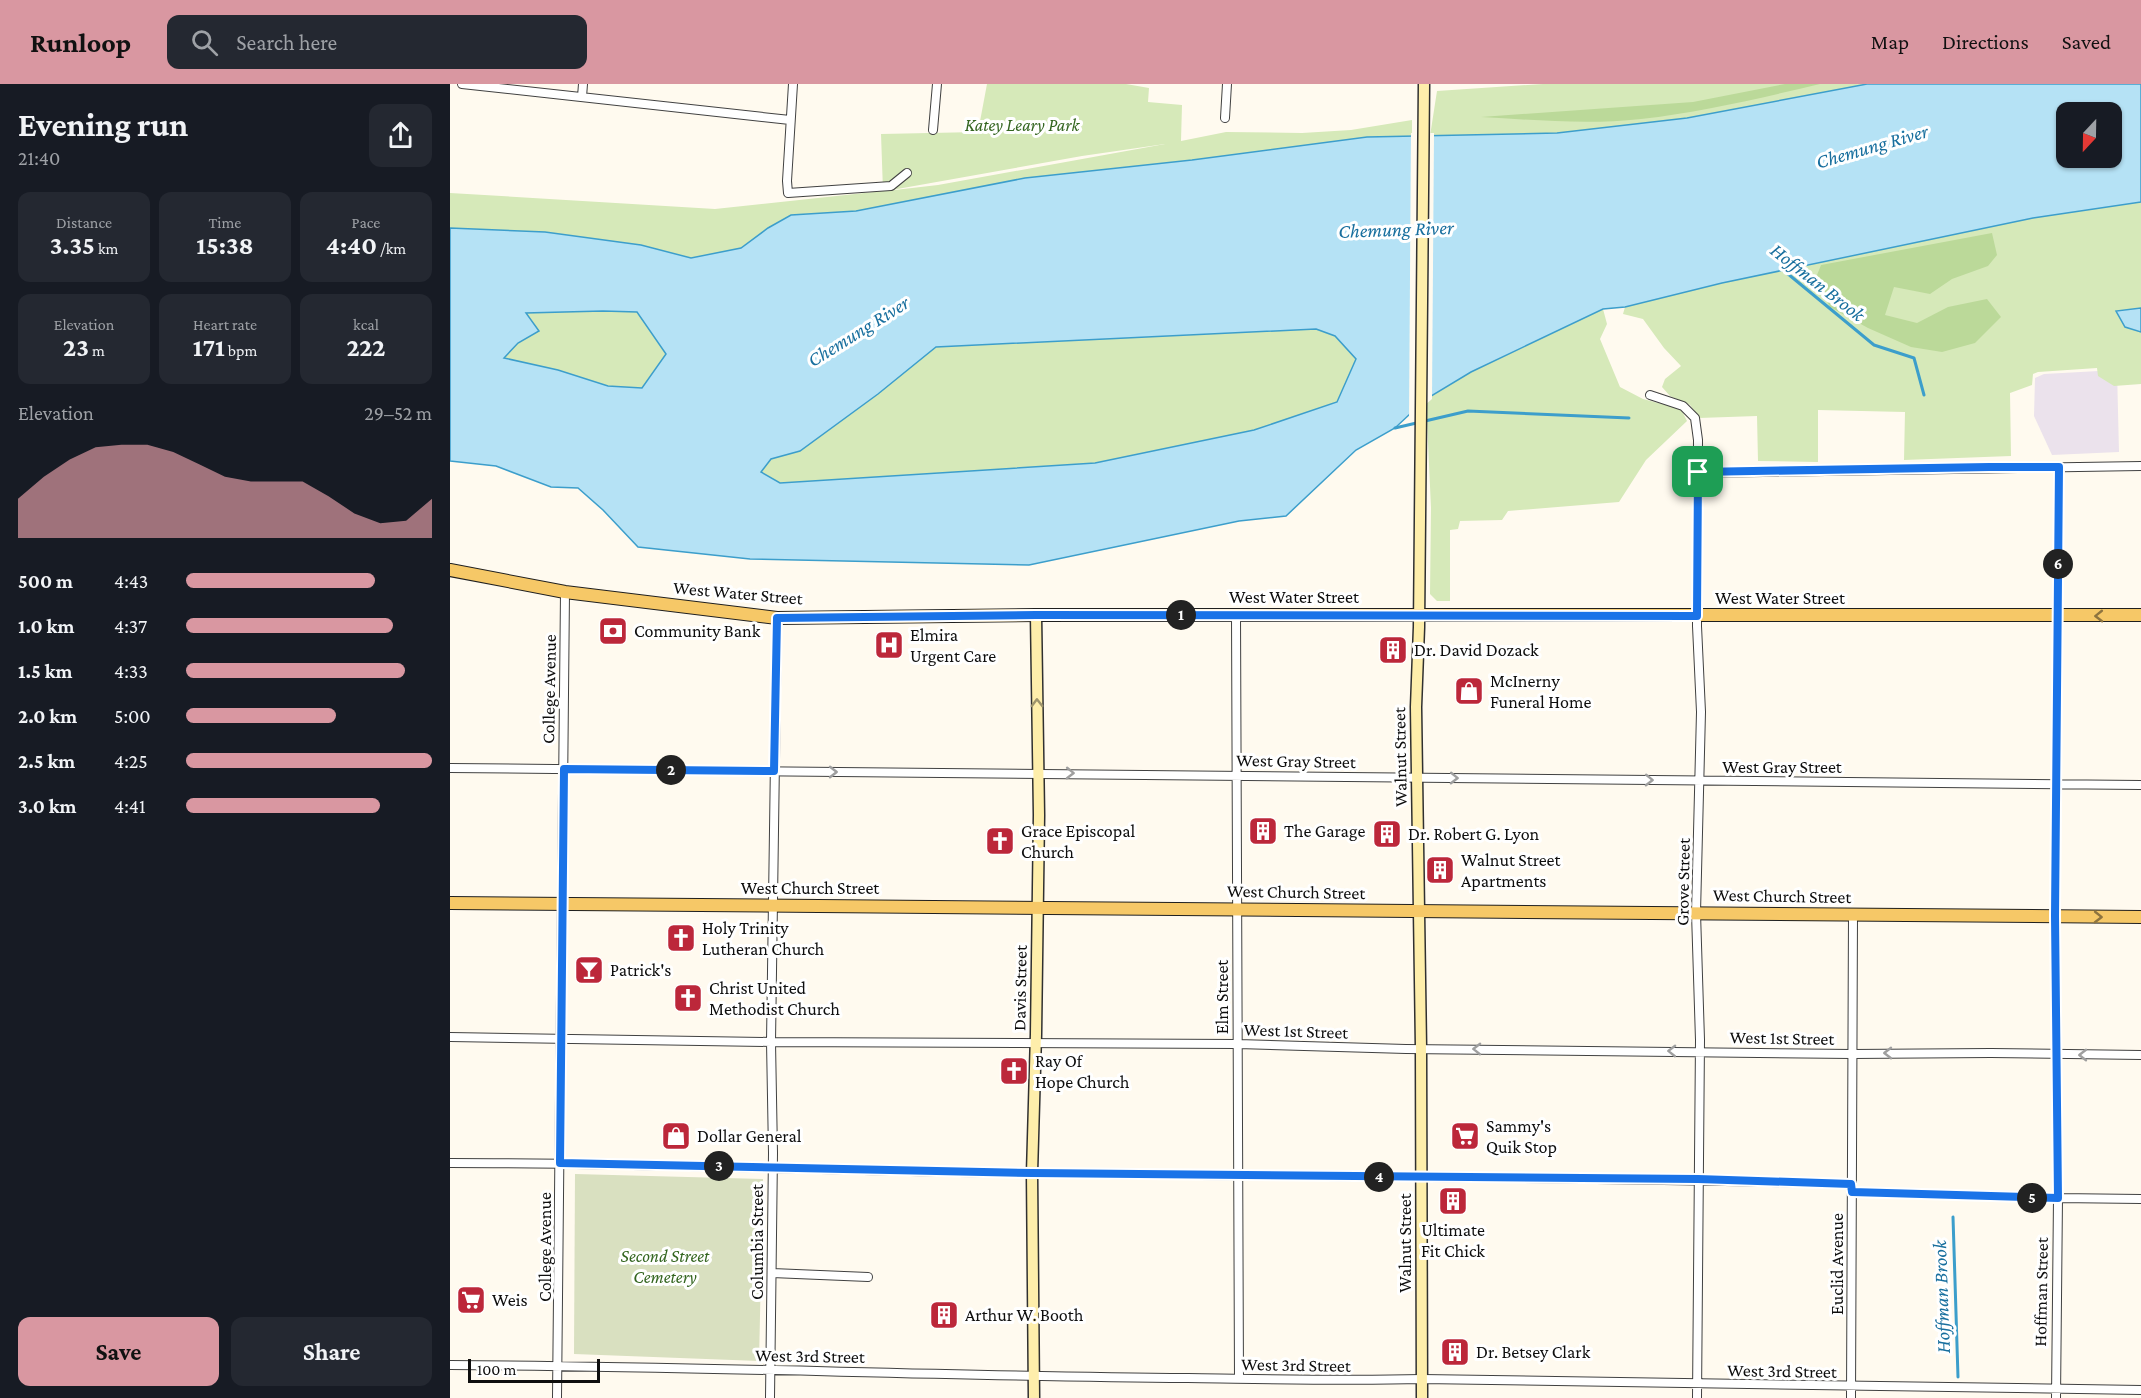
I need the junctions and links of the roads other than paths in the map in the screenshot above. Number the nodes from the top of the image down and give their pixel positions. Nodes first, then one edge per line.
1 (462, 84) edge
2 (583, 84) edge
3 (793, 84) edge
4 (937, 84) edge
5 (1227, 84) edge
6 (1424, 84) edge
7 (582, 97) junction
8 (1225, 118) dead end
9 (790, 120) junction
10 (933, 130) dead end
11 (907, 173) dead end
12 (1650, 395) dead end
13 (2141, 466) edge
14 (2059, 467) junction
15 (1698, 472) junction
16 (450, 570) edge
17 (565, 592) junction
18 (1036, 615) junction
19 (1236, 615) junction
20 (2141, 615) edge
21 (1697, 616) junction
22 (2058, 616) junction
23 (1418, 617) junction
24 (777, 618) junction
25 (450, 768) edge
26 (564, 769) junction
27 (774, 771) junction
28 (1039, 773) junction
29 (1236, 776) junction
30 (1416, 777) junction
31 (1700, 781) junction
32 (2057, 784) junction
33 (2141, 785) edge
34 (450, 903) edge
35 (562, 903) junction
36 (773, 906) junction
37 (1038, 908) junction
38 (1237, 908) junction
39 (1419, 912) junction
40 (1696, 913) junction
41 (1853, 915) junction
42 (2055, 916) junction
43 (2141, 917) edge
44 (450, 1037) edge
45 (561, 1039) junction
46 (771, 1042) junction
47 (1036, 1043) junction
48 (1238, 1044) junction
49 (1421, 1048) junction
50 (1700, 1052) junction
51 (1852, 1054) junction
52 (2056, 1055) junction
53 (2141, 1055) edge
54 (450, 1163) edge
55 (560, 1163) junction
56 (772, 1167) junction
57 (1032, 1173) junction
58 (1238, 1175) junction
59 (1422, 1177) junction
60 (1698, 1179) junction
61 (1852, 1188) junction
62 (2058, 1198) junction
63 (2141, 1199) edge
64 (772, 1273) junction
65 (868, 1276) dead end
66 (450, 1365) edge
67 (559, 1365) junction
68 (770, 1371) junction
69 (1034, 1376) junction
70 (1239, 1379) junction
71 (1422, 1379) junction
72 (1697, 1384) junction
73 (1851, 1387) junction
74 (2141, 1390) edge
75 (2056, 1394) edge
76 (557, 1398) edge
77 (770, 1398) edge
78 (1034, 1398) edge
79 (1422, 1398) edge
80 (1697, 1398) edge
81 (1851, 1398) edge

1 - 7 street
2 - 7 street
3 - 9 street
4 - 10 street
5 - 8 street
6 - 23 street, Walnut Street
7 - 9 street
9 - 11 street
12 - 15 street, Grove Street
13 - 14 street
14 - 15 street
14 - 22 street, Hoffman Street
15 - 21 street, Grove Street
16 - 17 main road, West Water Street
17 - 24 main road, West Water Street
17 - 26 street, College Avenue
18 - 19 main road, West Water Street
18 - 24 main road, West Water Street
28 -> 18 street, Davis Street
19 - 23 main road, West Water Street
19 - 29 street, Elm Street
20 -> 22 main road, West Water Street
21 - 22 main road, West Water Street
21 - 23 main road, West Water Street
21 - 31 street, Grove Street
22 - 32 street, Hoffman Street
23 - 30 street, Walnut Street
24 - 27 street, Columbia Street
25 - 26 street, West Gray Street
26 - 27 street, West Gray Street
26 - 35 street, College Avenue
27 -> 28 street, West Gray Street
27 - 36 street, Columbia Street
28 -> 29 street, West Gray Street
28 - 37 street, Davis Street
29 - 30 street, West Gray Street
29 - 38 street, Elm Street
30 -> 31 street, West Gray Street
30 - 39 street, Walnut Street
31 - 32 street, West Gray Street
31 - 40 street, Grove Street
32 - 33 street, West Gray Street
32 - 42 street, Hoffman Street
34 - 35 main road, West Church Street
35 - 36 main road, West Church Street
35 - 45 street, College Avenue
36 - 37 main road, West Church Street
36 - 46 street, Columbia Street
37 - 38 main road, West Church Street
37 - 47 street, Davis Street
38 - 39 main road, West Church Street
38 - 48 street, Elm Street
39 - 40 main road, West Church Street
39 - 49 street, Walnut Street
40 - 41 main road, West Church Street
40 - 50 street, Grove Street
41 - 42 main road, West Church Street
41 - 51 street, Euclid Avenue
42 -> 43 main road, West Church Street
42 - 52 street, Hoffman Street
44 - 45 street, West 1st Street
45 - 46 street, West 1st Street
45 - 55 street, College Avenue
46 - 47 street, West 1st Street
46 - 56 street, Columbia Street
47 - 48 street, West 1st Street
47 - 57 street, Davis Street
48 - 49 street, West 1st Street
48 - 58 street, Elm Street
50 -> 49 street, West 1st Street
49 - 59 street, Walnut Street
50 - 51 street, West 1st Street
50 - 60 street, Grove Street
52 -> 51 street, West 1st Street
51 - 61 street, Euclid Avenue
53 -> 52 street, West 1st Street
52 - 62 street, Hoffman Street
54 - 55 street
55 - 56 street
55 - 67 street, College Avenue
56 - 57 street
56 - 64 street, Columbia Street
57 - 58 street
57 - 69 street, Davis Street
58 - 59 street
58 - 70 street, Elm Street
59 - 60 street
59 - 71 street, Walnut Street
60 - 61 street
60 - 72 street, Grove Street
61 - 62 street
61 - 73 street, Euclid Avenue
62 - 63 street
62 - 75 street, Hoffman Street
64 - 65 street
64 - 68 street, Columbia Street
66 - 67 street, West 3rd Street
67 - 68 street, West 3rd Street
67 - 76 street, College Avenue
68 - 69 street, West 3rd Street
68 - 77 street, Columbia Street
69 - 70 street, West 3rd Street
69 - 78 street, Davis Street
70 - 71 street, West 3rd Street
71 - 72 street, West 3rd Street
71 - 79 street, Walnut Street
72 - 73 street, West 3rd Street
72 - 80 street, Grove Street
73 - 75 street, West 3rd Street
73 - 81 street, Euclid Avenue
74 - 75 street, West 3rd Street

